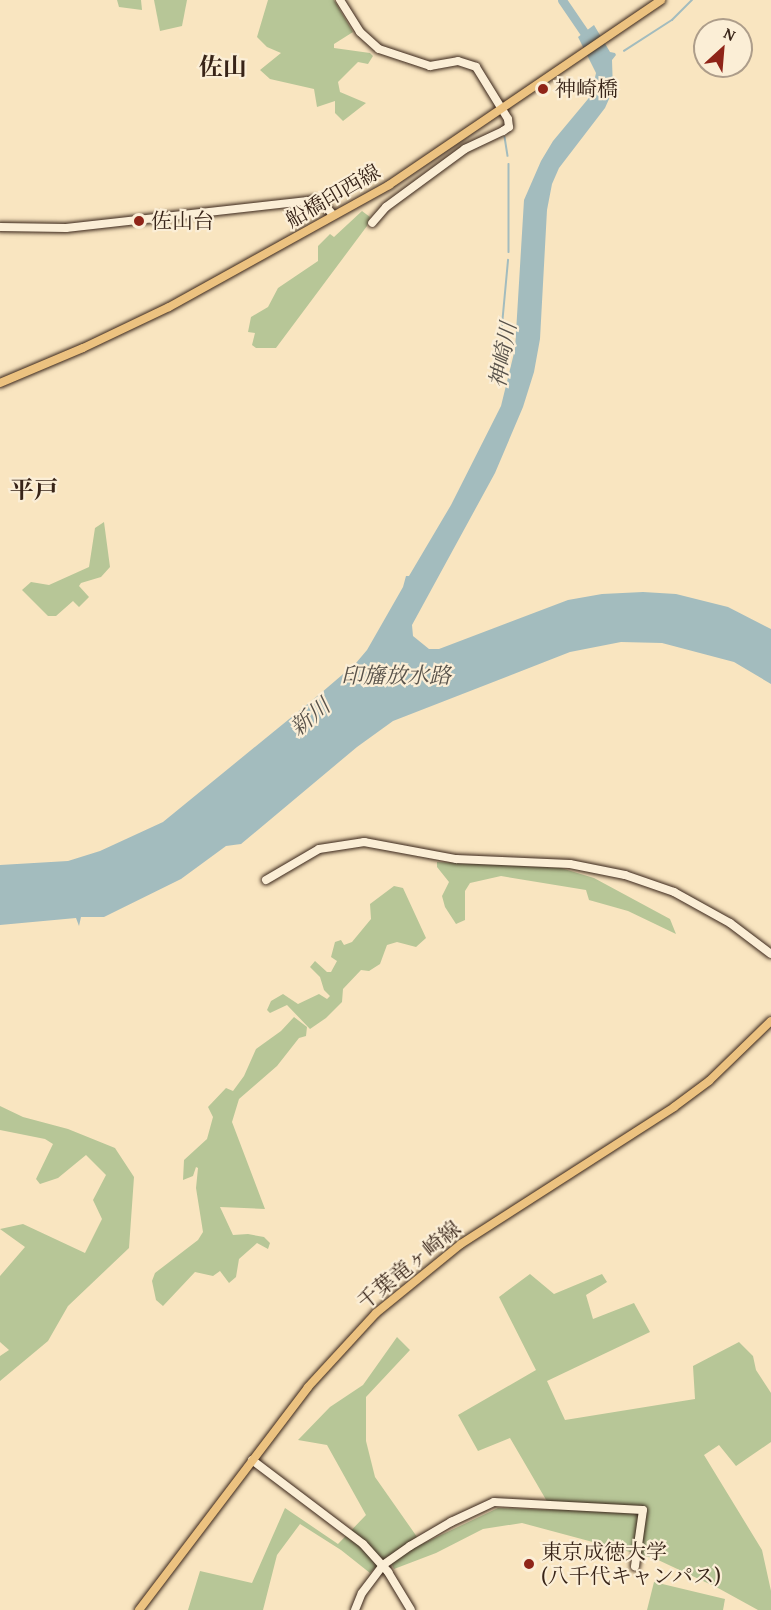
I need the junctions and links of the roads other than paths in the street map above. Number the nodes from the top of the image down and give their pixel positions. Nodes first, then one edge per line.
1 (340, 0) edge
2 (661, 0) edge
3 (503, 108) junction
4 (333, 215) junction
5 (372, 223) dead end
6 (0, 227) edge
7 (0, 383) edge
8 (266, 880) dead end
9 (771, 954) edge
10 (771, 1021) edge
11 (252, 1460) junction
12 (383, 1565) junction
13 (636, 1566) dead end
14 (139, 1610) edge
15 (355, 1610) edge
16 (411, 1610) edge

1 - 3 street
2 - 3 main road, 船橋印西線
3 - 4 main road, 船橋印西線
3 - 5 street
4 - 6 street
4 - 7 main road, 船橋印西線
8 - 9 street
10 - 11 main road, 千葉竜ヶ崎線
11 - 12 street
11 - 14 main road, 千葉竜ヶ崎線
12 - 13 street
12 - 15 street
12 - 16 street

